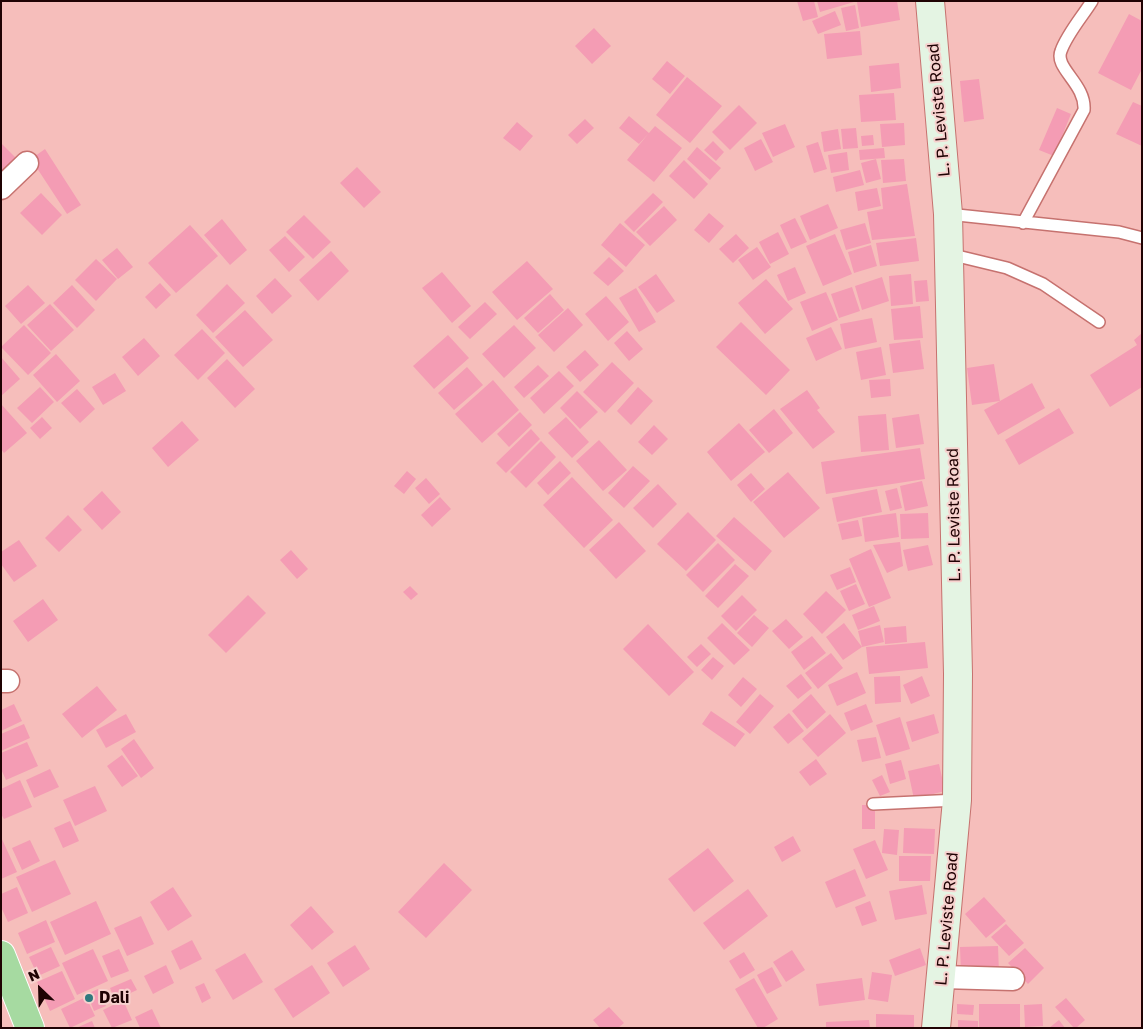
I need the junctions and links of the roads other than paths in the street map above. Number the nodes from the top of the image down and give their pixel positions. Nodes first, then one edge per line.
1 (930, 1) edge
2 (1092, 1) edge
3 (28, 163) dead end
4 (1, 188) edge
5 (948, 214) junction
6 (1023, 223) junction
7 (1142, 238) edge
8 (949, 254) junction
9 (1099, 322) dead end
10 (957, 800) junction
11 (873, 804) dead end
12 (1, 956) edge
13 (942, 978) junction
14 (1013, 980) dead end
15 (30, 1028) edge
16 (936, 1028) edge

1 - 5 main road, L. P. Leviste Road
2 - 6 lane
3 - 4 street
5 - 6 lane
5 - 8 main road, L. P. Leviste Road
6 - 7 lane
8 - 9 lane
8 - 10 main road, L. P. Leviste Road
10 - 11 lane
10 - 13 main road, L. P. Leviste Road
12 - 15 highway
13 - 14 street
13 - 16 main road, L. P. Leviste Road

